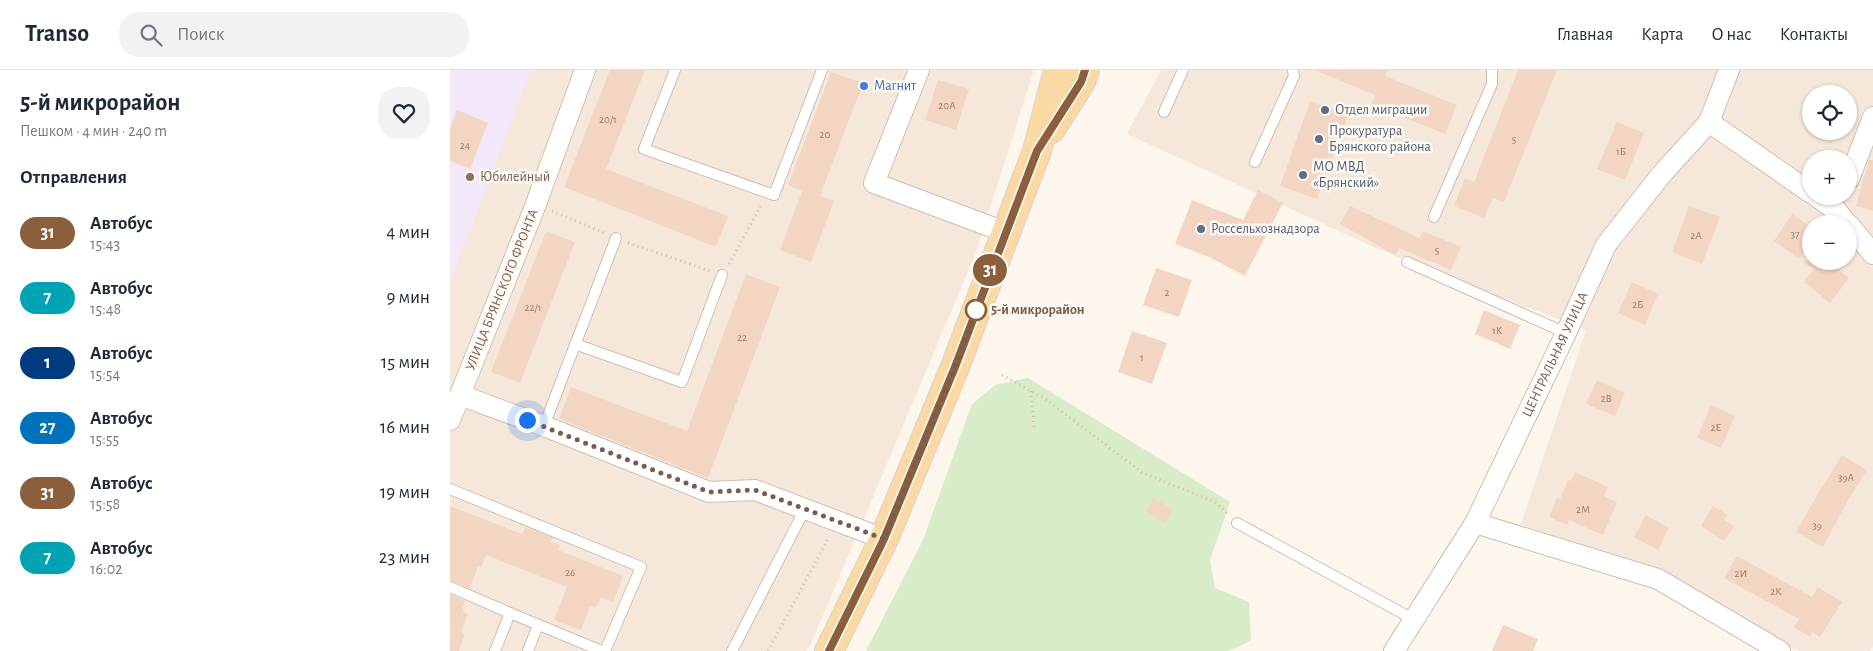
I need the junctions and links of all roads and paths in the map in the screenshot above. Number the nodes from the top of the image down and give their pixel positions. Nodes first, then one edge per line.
1 (585, 70) edge
2 (675, 70) edge
3 (822, 70) edge
4 (1058, 70) edge
5 (1085, 70) edge
6 (1182, 70) edge
7 (1293, 70) edge
8 (1492, 70) edge
9 (1729, 70) edge
10 (916, 71) edge
11 (1164, 112) dead end
12 (1873, 117) edge
13 (1709, 122) junction
14 (1037, 151) junction
15 (1857, 158) edge
16 (1255, 162) dead end
17 (1802, 187) edge
18 (768, 193) junction
19 (1830, 205) edge
20 (1844, 214) edge
21 (1434, 217) dead end
22 (1005, 232) junction
23 (616, 238) dead end
24 (1873, 254) edge
25 (1407, 262) dead end
26 (722, 276) joint
27 (1566, 333) junction
28 (575, 344) junction
29 (1002, 375) dead end
30 (1031, 391) junction
31 (460, 396) junction
32 (450, 420) edge
33 (544, 426) junction
34 (1034, 427) dead end
35 (450, 490) edge
36 (805, 509) junction
37 (837, 521) junction
38 (1237, 523) joint
39 (1475, 523) junction
40 (884, 539) junction
41 (450, 587) edge
42 (510, 613) junction
43 (1413, 619) junction
44 (538, 625) junction
45 (495, 651) edge
46 (528, 651) edge
47 (603, 651) edge
48 (732, 651) edge
49 (768, 651) edge
50 (829, 651) edge
51 (1394, 651) edge
52 (1780, 651) edge

1 - 31 street, УЛИЦА БРЯНСКОГО ФРОНТА
2 - 18 lane
3 - 18 lane
4 - 14 main road
5 - 14 main road
6 - 11 lane
7 - 16 lane
8 - 21 lane
9 - 13 street, ЦЕНТРАЛЬНАЯ УЛИЦА
10 - 22 street
12 - 15 street
13 - 17 street
13 - 27 street, ЦЕНТРАЛЬНАЯ УЛИЦА
14 - 22 main road
18 - 26 path
19 - 20 street
20 - 24 street
22 - 40 main road
23 - 28 lane
25 - 27 lane
26 - 28 lane
27 - 39 street, ЦЕНТРАЛЬНАЯ УЛИЦА
28 - 33 lane
29 - 30 path
30 - 34 path
30 - 38 path
31 - 32 street, УЛИЦА БРЯНСКОГО ФРОНТА
31 - 33 street
33 - 36 street
35 - 47 lane
36 - 37 street
36 - 48 lane
37 - 40 street
37 - 49 path
38 - 43 lane
39 - 43 street, ЦЕНТРАЛЬНАЯ УЛИЦА
39 - 52 street
40 - 50 main road
41 - 42 lane
42 - 44 lane
42 - 45 lane
43 - 51 street, ЦЕНТРАЛЬНАЯ УЛИЦА
44 - 46 lane
44 - 47 lane

